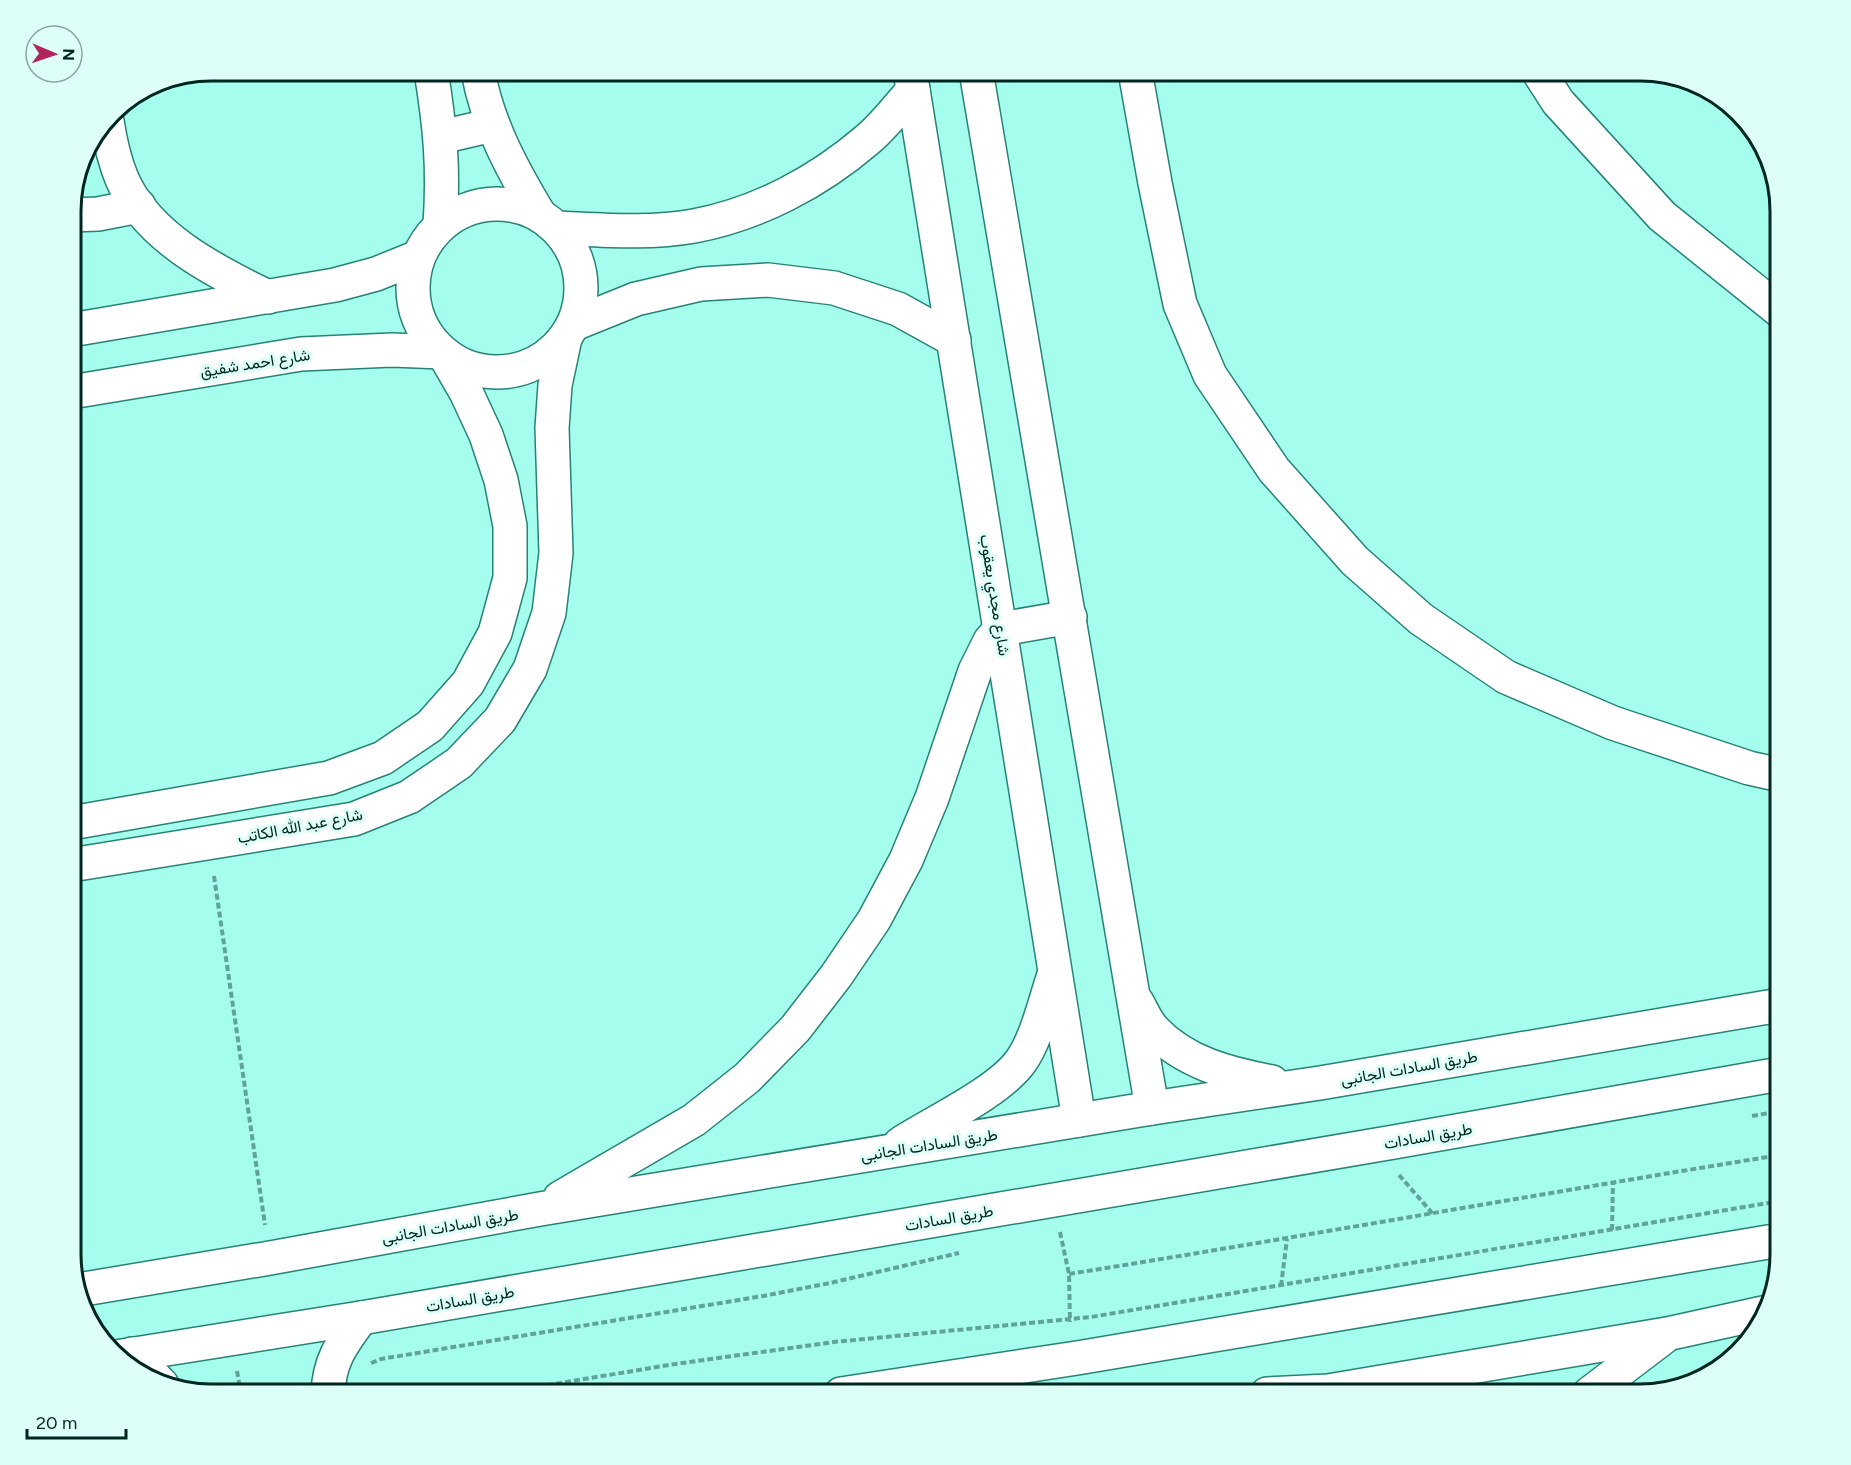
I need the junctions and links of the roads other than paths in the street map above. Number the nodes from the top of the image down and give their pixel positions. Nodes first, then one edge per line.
1 (433, 81) edge
2 (480, 81) edge
3 (911, 81) edge
4 (912, 81) edge
5 (978, 81) edge
6 (1137, 81) edge
7 (1545, 81) edge
8 (493, 126) junction
9 (109, 131) edge
10 (441, 136) junction
11 (139, 206) junction
12 (81, 215) edge
13 (548, 221) junction
14 (440, 225) junction
15 (418, 257) junction
16 (268, 297) junction
17 (1770, 303) edge
18 (81, 328) edge
19 (569, 331) junction
20 (954, 340) junction
21 (443, 353) junction
22 (81, 390) edge
23 (553, 470) junction
24 (501, 480) junction
25 (1070, 618) junction
26 (1001, 629) junction
27 (1770, 773) edge
28 (81, 821) edge
29 (81, 863) edge
30 (1055, 970) junction
31 (1133, 993) junction
32 (1770, 1007) edge
33 (1770, 1076) edge
34 (1294, 1087) junction
35 (1152, 1108) junction
36 (1079, 1120) junction
37 (887, 1152) junction
38 (540, 1209) junction
39 (1770, 1242) edge
40 (86, 1289) edge
41 (1755, 1315) edge
42 (361, 1317) junction
43 (1667, 1334) junction
44 (128, 1354) edge
45 (328, 1384) edge
46 (907, 1384) edge
47 (1382, 1384) edge
48 (1603, 1384) edge

1 - 10 street
2 - 8 street
3 - 13 street
4 - 20 street, شارع مجدي يعقوب
5 - 25 street
6 - 27 street
7 - 17 street
8 - 10 street
8 - 13 street
9 - 11 street
10 - 14 street
11 - 12 street
11 - 16 street
13 - 14 street
13 - 19 street
14 - 15 street
15 - 16 street
15 - 21 street
16 - 18 street
19 - 20 street
19 - 21 street
19 - 23 street, شارع عبد الله الكاتب
20 - 26 street, شارع مجدي يعقوب
21 - 22 street, شارع احمد شفيق
21 - 24 street
23 - 24 street
23 - 29 street, شارع عبد الله الكاتب
24 - 28 street
25 - 26 street
25 - 31 street
26 - 30 street, شارع مجدي يعقوب
26 - 38 street
30 - 36 street, شارع مجدي يعقوب
30 - 37 street
31 - 34 street
31 - 35 street
32 - 34 street, طريق السادات الجانبى
33 - 42 street, طريق السادات
34 - 35 street, طريق السادات الجانبى
35 - 36 street, طريق السادات الجانبى
36 - 37 street, طريق السادات الجانبى
37 - 38 street, طريق السادات الجانبى
38 - 40 street, طريق السادات الجانبى
39 - 46 street
41 - 43 street
42 - 44 street, طريق السادات
42 - 45 street
43 - 47 street
43 - 48 street

